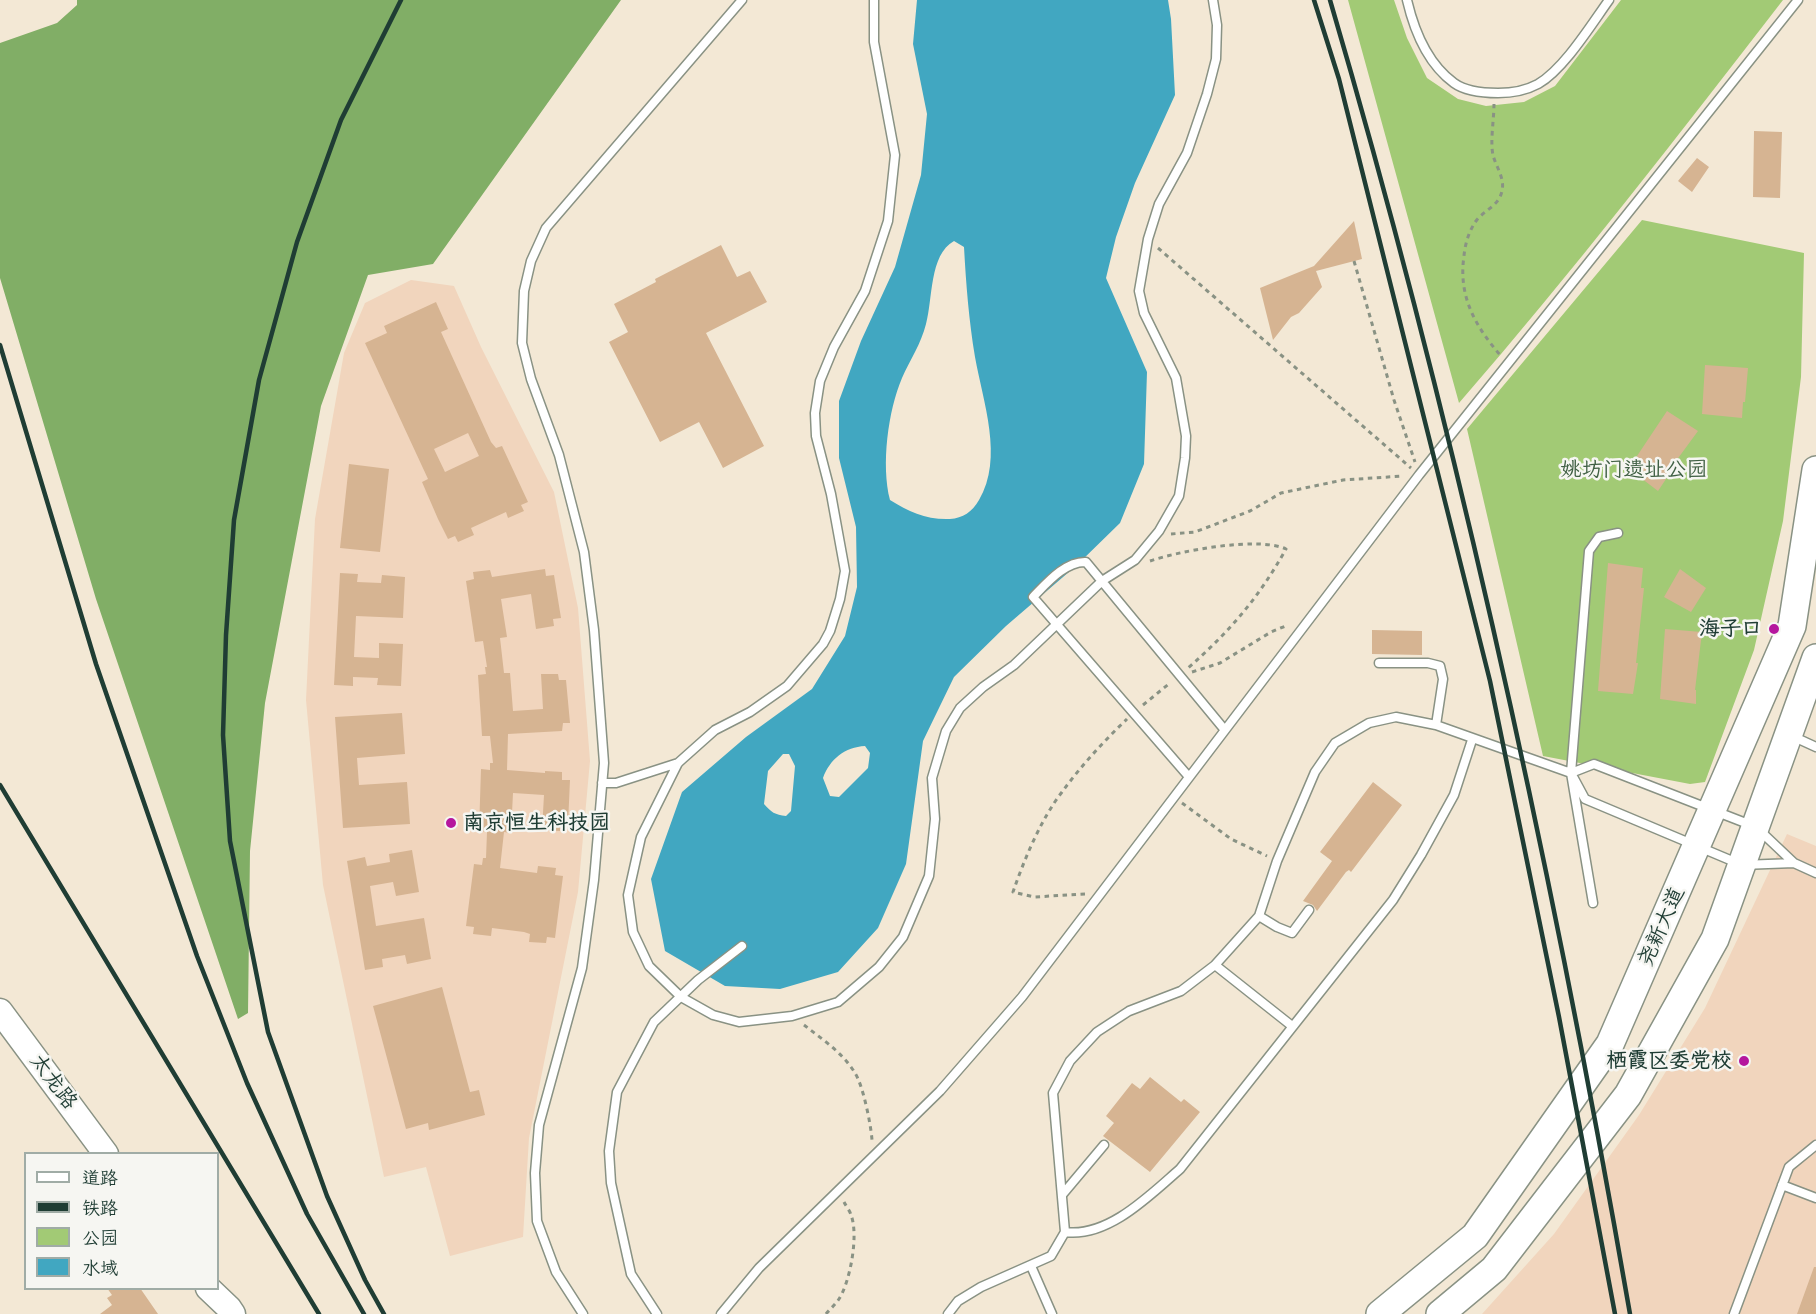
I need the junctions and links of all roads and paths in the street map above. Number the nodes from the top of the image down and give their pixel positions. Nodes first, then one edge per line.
1 (742, 0) edge
2 (874, 0) edge
3 (1213, 0) edge
4 (1407, 0) edge
5 (1609, 0) edge
6 (1798, 0) edge
7 (1495, 93) junction
8 (1148, 239) junction
9 (1354, 261) dead end
10 (1508, 364) junction
11 (1816, 470) edge
12 (1419, 475) junction
13 (1159, 531) junction
14 (1618, 533) dead end
15 (1143, 564) dead end
16 (1102, 581) junction
17 (1313, 617) junction
18 (1056, 624) junction
19 (1816, 658) edge
20 (1379, 663) dead end
21 (1180, 675) junction
22 (1134, 713) junction
23 (1436, 725) junction
24 (1224, 729) junction
25 (1789, 735) junction
26 (1472, 740) junction
27 (1816, 747) edge
28 (678, 763) junction
29 (1571, 773) junction
30 (1189, 777) junction
31 (602, 783) junction
32 (1174, 797) junction
33 (1713, 810) junction
34 (1756, 827) junction
35 (1698, 845) junction
36 (1277, 861) junction
37 (1794, 863) junction
38 (1742, 865) junction
39 (1816, 873) edge
40 (1102, 893) junction
41 (1593, 903) dead end
42 (1309, 910) dead end
43 (1259, 916) junction
44 (741, 946) dead end
45 (1215, 965) junction
46 (681, 997) junction
47 (0, 1011) edge
48 (792, 1016) junction
49 (1292, 1026) junction
50 (1104, 1145) dead end
51 (1816, 1145) edge
52 (105, 1152) edge
53 (874, 1157) junction
54 (1782, 1185) junction
55 (838, 1192) junction
56 (1062, 1195) junction
57 (1816, 1198) edge
58 (1065, 1232) junction
59 (1031, 1266) junction
60 (207, 1290) edge
61 (209, 1290) edge
62 (211, 1314) edge
63 (233, 1314) edge
64 (583, 1314) edge
65 (657, 1314) edge
66 (722, 1314) edge
67 (826, 1314) edge
68 (948, 1314) edge
69 (1052, 1314) edge
70 (1380, 1314) edge
71 (1440, 1314) edge
72 (1734, 1314) edge

1 - 31 lane
2 - 28 lane
3 - 8 lane
4 - 7 lane
5 - 7 lane
6 - 10 lane
7 - 10 path
8 - 12 path
8 - 13 lane
9 - 12 path
10 - 12 lane
11 - 33 main road, 尧新大道
12 - 13 path
12 - 17 lane
13 - 16 lane
14 - 29 lane
15 - 21 path
16 - 18 lane
16 - 18 lane
16 - 21 lane
17 - 21 path
17 - 24 lane
18 - 22 lane
18 - 48 lane
19 - 25 main road
20 - 23 lane
21 - 22 path
21 - 24 lane
22 - 30 lane
22 - 40 path
23 - 26 lane
23 - 36 lane
24 - 30 lane
25 - 27 lane
25 - 34 main road
26 - 29 lane
26 - 49 lane
28 - 31 lane
28 - 46 lane
29 - 33 lane
29 - 35 lane
29 - 41 lane
30 - 32 lane
31 - 64 lane
32 - 36 path
32 - 40 lane
33 - 34 lane
33 - 35 main road, 尧新大道
34 - 37 lane
34 - 38 main road
35 - 38 lane
35 - 70 main road, 尧新大道
36 - 43 lane
37 - 38 lane
37 - 39 lane
38 - 71 main road
40 - 53 lane
42 - 43 lane
43 - 45 lane
44 - 46 lane
45 - 49 lane
45 - 56 lane
46 - 48 lane
46 - 65 lane
47 - 52 street, 太龙路
48 - 53 path
49 - 58 lane
50 - 56 lane
51 - 54 lane
53 - 55 lane
54 - 57 lane
54 - 72 lane
55 - 66 lane
55 - 67 path
56 - 58 lane
58 - 59 lane
59 - 68 lane
59 - 69 lane
60 - 62 street
61 - 63 street

